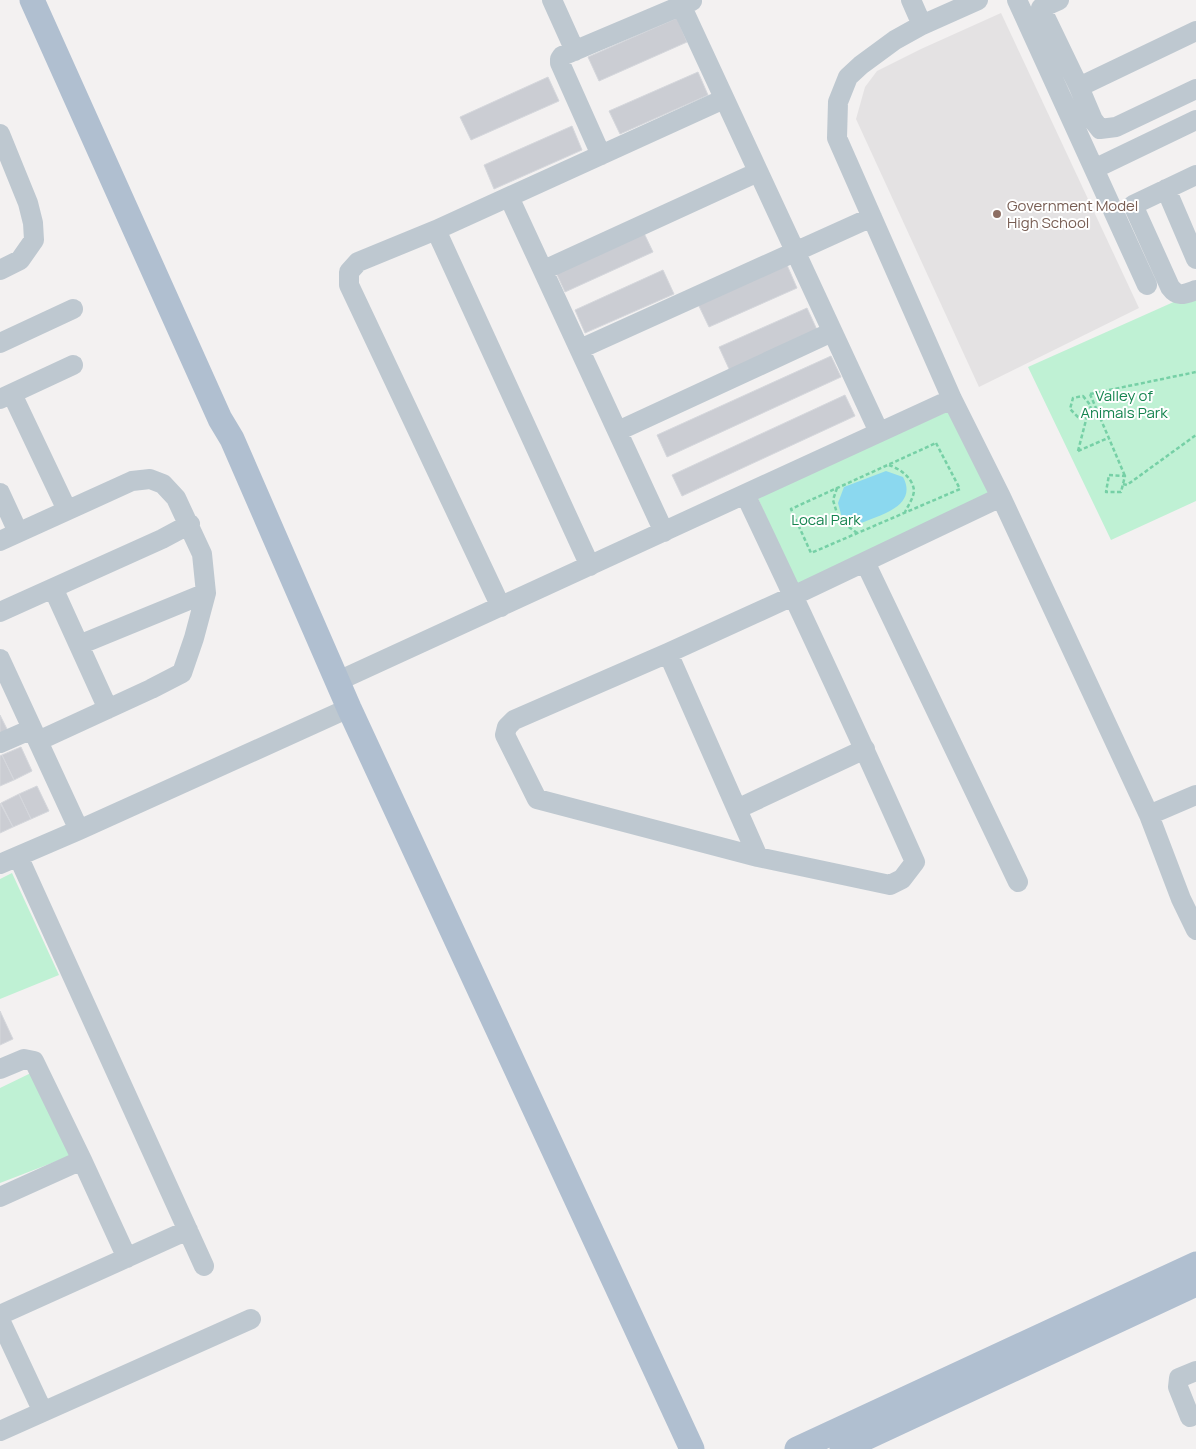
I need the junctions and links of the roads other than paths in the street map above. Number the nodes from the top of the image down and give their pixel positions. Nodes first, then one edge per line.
1 (32, 0) edge
2 (552, 0) edge
3 (911, 0) edge
4 (978, 0) edge
5 (1017, 0) edge
6 (1059, 0) edge
7 (687, 3) edge
8 (922, 25) junction
9 (1196, 31) edge
10 (575, 51) junction
11 (1079, 87) junction
12 (1196, 89) edge
13 (724, 99) junction
14 (1196, 120) edge
15 (0, 134) edge
16 (601, 155) junction
17 (6, 164) edge
18 (1094, 169) junction
19 (758, 172) junction
20 (1196, 175) edge
21 (1166, 189) junction
22 (509, 197) junction
23 (872, 217) junction
24 (436, 230) junction
25 (795, 252) junction
26 (1196, 259) edge
27 (0, 270) edge
28 (544, 270) junction
29 (1146, 286) dead end
30 (1196, 290) edge
31 (73, 310) dead end
32 (832, 332) junction
33 (0, 343) edge
34 (580, 349) junction
35 (72, 365) dead end
36 (6, 396) edge
37 (952, 398) junction
38 (618, 431) junction
39 (879, 432) junction
40 (0, 493) edge
41 (745, 494) junction
42 (1001, 497) junction
43 (67, 510) junction
44 (190, 524) junction
45 (18, 532) junction
46 (664, 532) junction
47 (0, 540) edge
48 (865, 562) junction
49 (590, 566) junction
50 (53, 588) junction
51 (206, 594) junction
52 (793, 596) junction
53 (501, 607) junction
54 (0, 612) edge
55 (79, 645) junction
56 (668, 653) junction
57 (0, 659) edge
58 (338, 681) junction
59 (349, 708) junction
60 (108, 709) junction
61 (35, 735) junction
62 (0, 744) edge
63 (865, 749) junction
64 (1196, 796) edge
65 (737, 808) junction
66 (1149, 815) junction
67 (79, 830) junction
68 (758, 856) junction
69 (9, 860) edge
70 (1018, 882) dead end
71 (1196, 930) edge
72 (0, 1069) edge
73 (82, 1160) junction
74 (0, 1197) edge
75 (188, 1230) junction
76 (127, 1258) junction
77 (1196, 1264) edge
78 (204, 1266) dead end
79 (1196, 1284) edge
80 (0, 1314) edge
81 (251, 1319) dead end
82 (0, 1320) edge
83 (1196, 1371) edge
84 (42, 1412) junction
85 (1194, 1421) edge
86 (0, 1432) edge
87 (692, 1449) edge
88 (798, 1449) edge
89 (842, 1449) edge

1 - 58 main road
2 - 10 street
3 - 8 street
4 - 8 street
5 - 18 street
6 - 11 street
7 - 10 street
7 - 13 street
8 - 23 street
9 - 11 street
10 - 16 street
11 - 12 street
13 - 16 street
13 - 19 street
14 - 18 street
15 - 17 street
16 - 22 street
17 - 27 street
18 - 29 street
19 - 25 street
19 - 28 street
20 - 21 street
21 - 26 street
21 - 30 street
22 - 24 street
22 - 28 street
23 - 25 street
23 - 37 street
24 - 49 street
24 - 53 street
25 - 32 street
25 - 34 street
28 - 34 street
31 - 33 street
32 - 38 street
32 - 39 street
34 - 38 street
35 - 36 street
36 - 43 street
37 - 39 street
37 - 42 street
38 - 46 street
39 - 41 street
40 - 45 street
41 - 46 street
41 - 52 street
42 - 48 street
42 - 66 street
43 - 44 street
43 - 45 street
44 - 50 street
44 - 51 street
45 - 47 street
46 - 49 street
48 - 52 street
48 - 70 street
49 - 53 street
50 - 54 street
50 - 55 street
51 - 55 street
51 - 60 street
52 - 56 street
52 - 63 street
53 - 58 street
55 - 60 street
56 - 65 street
56 - 68 street
57 - 61 street
58 - 59 main road
59 - 67 street
59 - 87 main road
60 - 61 street
61 - 62 street
61 - 67 street
63 - 65 street
63 - 68 street
64 - 66 street
65 - 68 street
66 - 71 street
67 - 69 street
69 - 75 street
72 - 73 street
73 - 74 street
73 - 76 street
75 - 76 street
75 - 78 street
76 - 80 street
77 - 88 main road
79 - 89 main road
81 - 84 street
82 - 84 street
83 - 85 street
84 - 86 street

